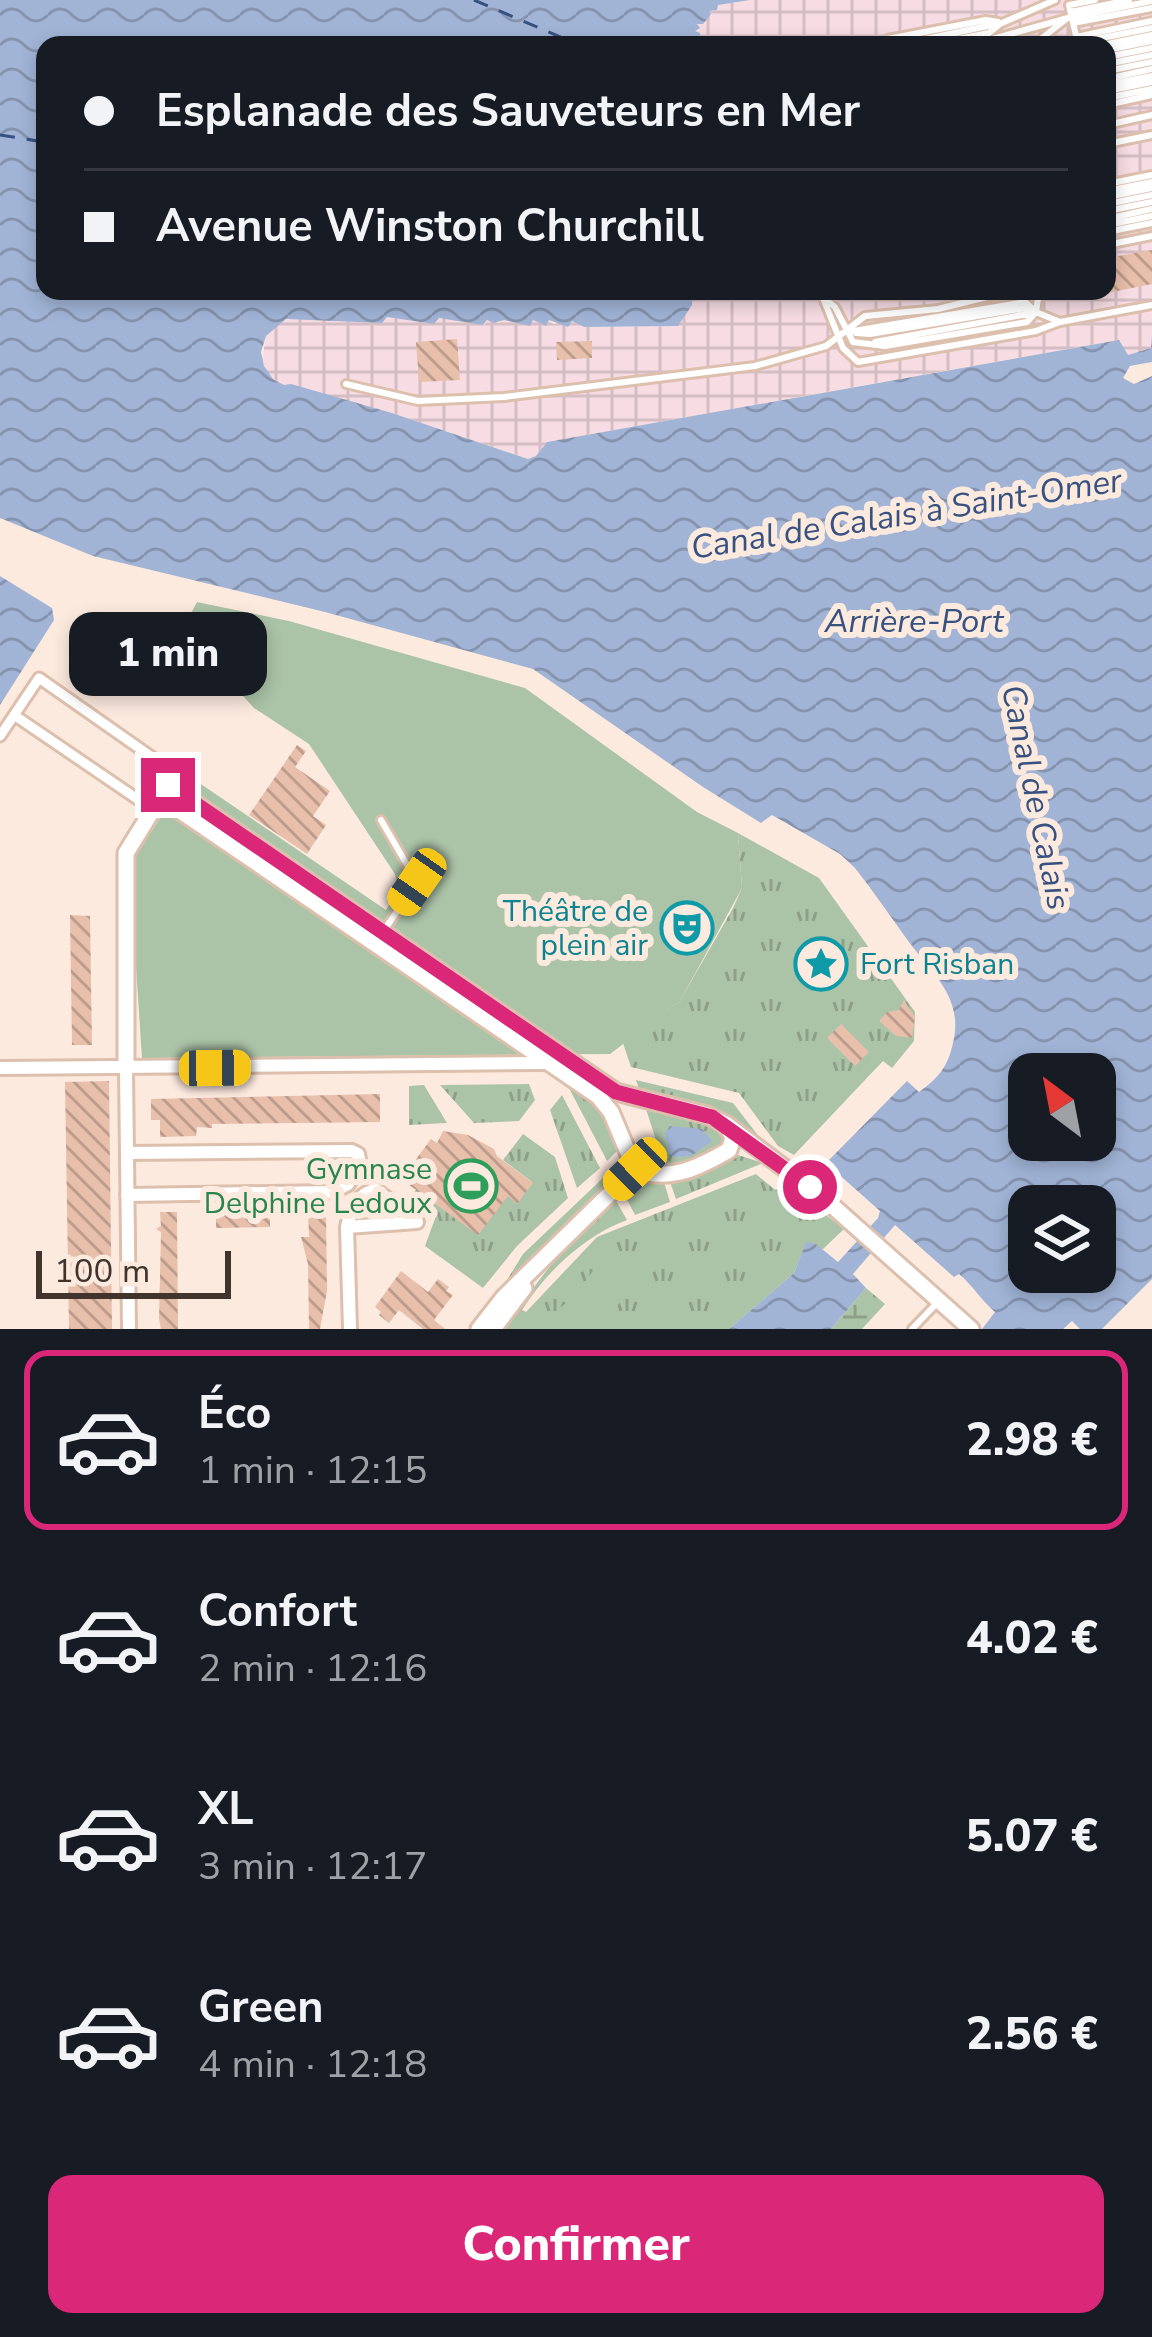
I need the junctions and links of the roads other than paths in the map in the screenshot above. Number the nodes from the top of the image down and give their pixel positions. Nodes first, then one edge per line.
1 (1055, 0) edge
2 (1096, 0) edge
3 (1129, 0) edge
4 (1152, 4) edge
5 (1071, 15) junction
6 (987, 27) junction
7 (933, 36) edge
8 (958, 36) edge
9 (1001, 36) edge
10 (1044, 36) edge
11 (1076, 36) edge
12 (1116, 50) edge
13 (1152, 58) edge
14 (1116, 72) edge
15 (1116, 72) edge
16 (1116, 72) edge
17 (1116, 72) edge
18 (1116, 72) edge
19 (1152, 115) edge
20 (1116, 123) edge
21 (1152, 135) edge
22 (1116, 142) edge
23 (1152, 199) edge
24 (1116, 206) edge
25 (1116, 206) edge
26 (1116, 206) edge
27 (1116, 206) edge
28 (1152, 236) edge
29 (1116, 243) edge
30 (827, 300) edge
31 (830, 300) edge
32 (974, 300) edge
33 (1038, 300) edge
34 (1152, 305) edge
35 (1036, 312) junction
36 (1060, 322) junction
37 (847, 331) junction
38 (838, 337) junction
39 (826, 346) junction
40 (849, 356) junction
41 (346, 383) dead end
42 (14, 716) junction
43 (0, 736) edge
44 (164, 791) junction
45 (380, 820) dead end
46 (383, 932) junction
47 (550, 1063) junction
48 (0, 1068) edge
49 (127, 1069) junction
50 (624, 1095) junction
51 (611, 1112) junction
52 (727, 1125) junction
53 (729, 1150) junction
54 (127, 1153) junction
55 (772, 1160) junction
56 (635, 1169) junction
57 (127, 1195) junction
58 (347, 1227) junction
59 (539, 1265) junction
60 (940, 1300) junction
61 (968, 1326) edge
62 (129, 1329) edge
63 (350, 1329) edge
64 (479, 1329) edge
65 (493, 1329) edge
66 (912, 1329) edge

1 - 6 lane
2 - 5 lane
3 - 5 lane
4 - 5 lane
5 - 9 lane
5 - 10 lane
5 - 11 lane
6 - 7 lane
6 - 8 lane
12 - 13 lane
13 - 14 lane
13 - 15 lane
13 - 16 lane
13 - 17 lane
13 - 18 lane
19 - 20 lane
21 - 22 lane
23 - 24 lane
23 - 25 lane
23 - 26 lane
23 - 27 lane
28 - 29 lane
30 - 38 lane
31 - 37 lane
32 - 37 lane
33 - 35 lane
34 - 36 lane
35 - 36 lane
35 - 37 lane
35 - 37 lane
36 - 40 lane
37 - 38 lane
38 - 39 lane
38 - 40 lane
39 - 40 lane
39 - 41 lane
42 - 43 street
42 - 44 street
42 - 44 street
44 - 46 street
44 - 47 street
44 - 49 street
45 - 46 lane
46 - 50 street
47 - 49 street
47 - 51 street
48 - 49 street
49 - 54 street
50 - 51 street
50 - 52 street
51 - 56 street
52 - 53 street
52 - 55 street
53 - 55 street
53 - 56 street
54 - 57 street
54 - 57 street
55 - 60 street
56 - 59 street
57 - 62 street
58 - 58 street
58 - 63 street
59 - 64 street
59 - 65 street
60 - 61 street
60 - 66 lane

